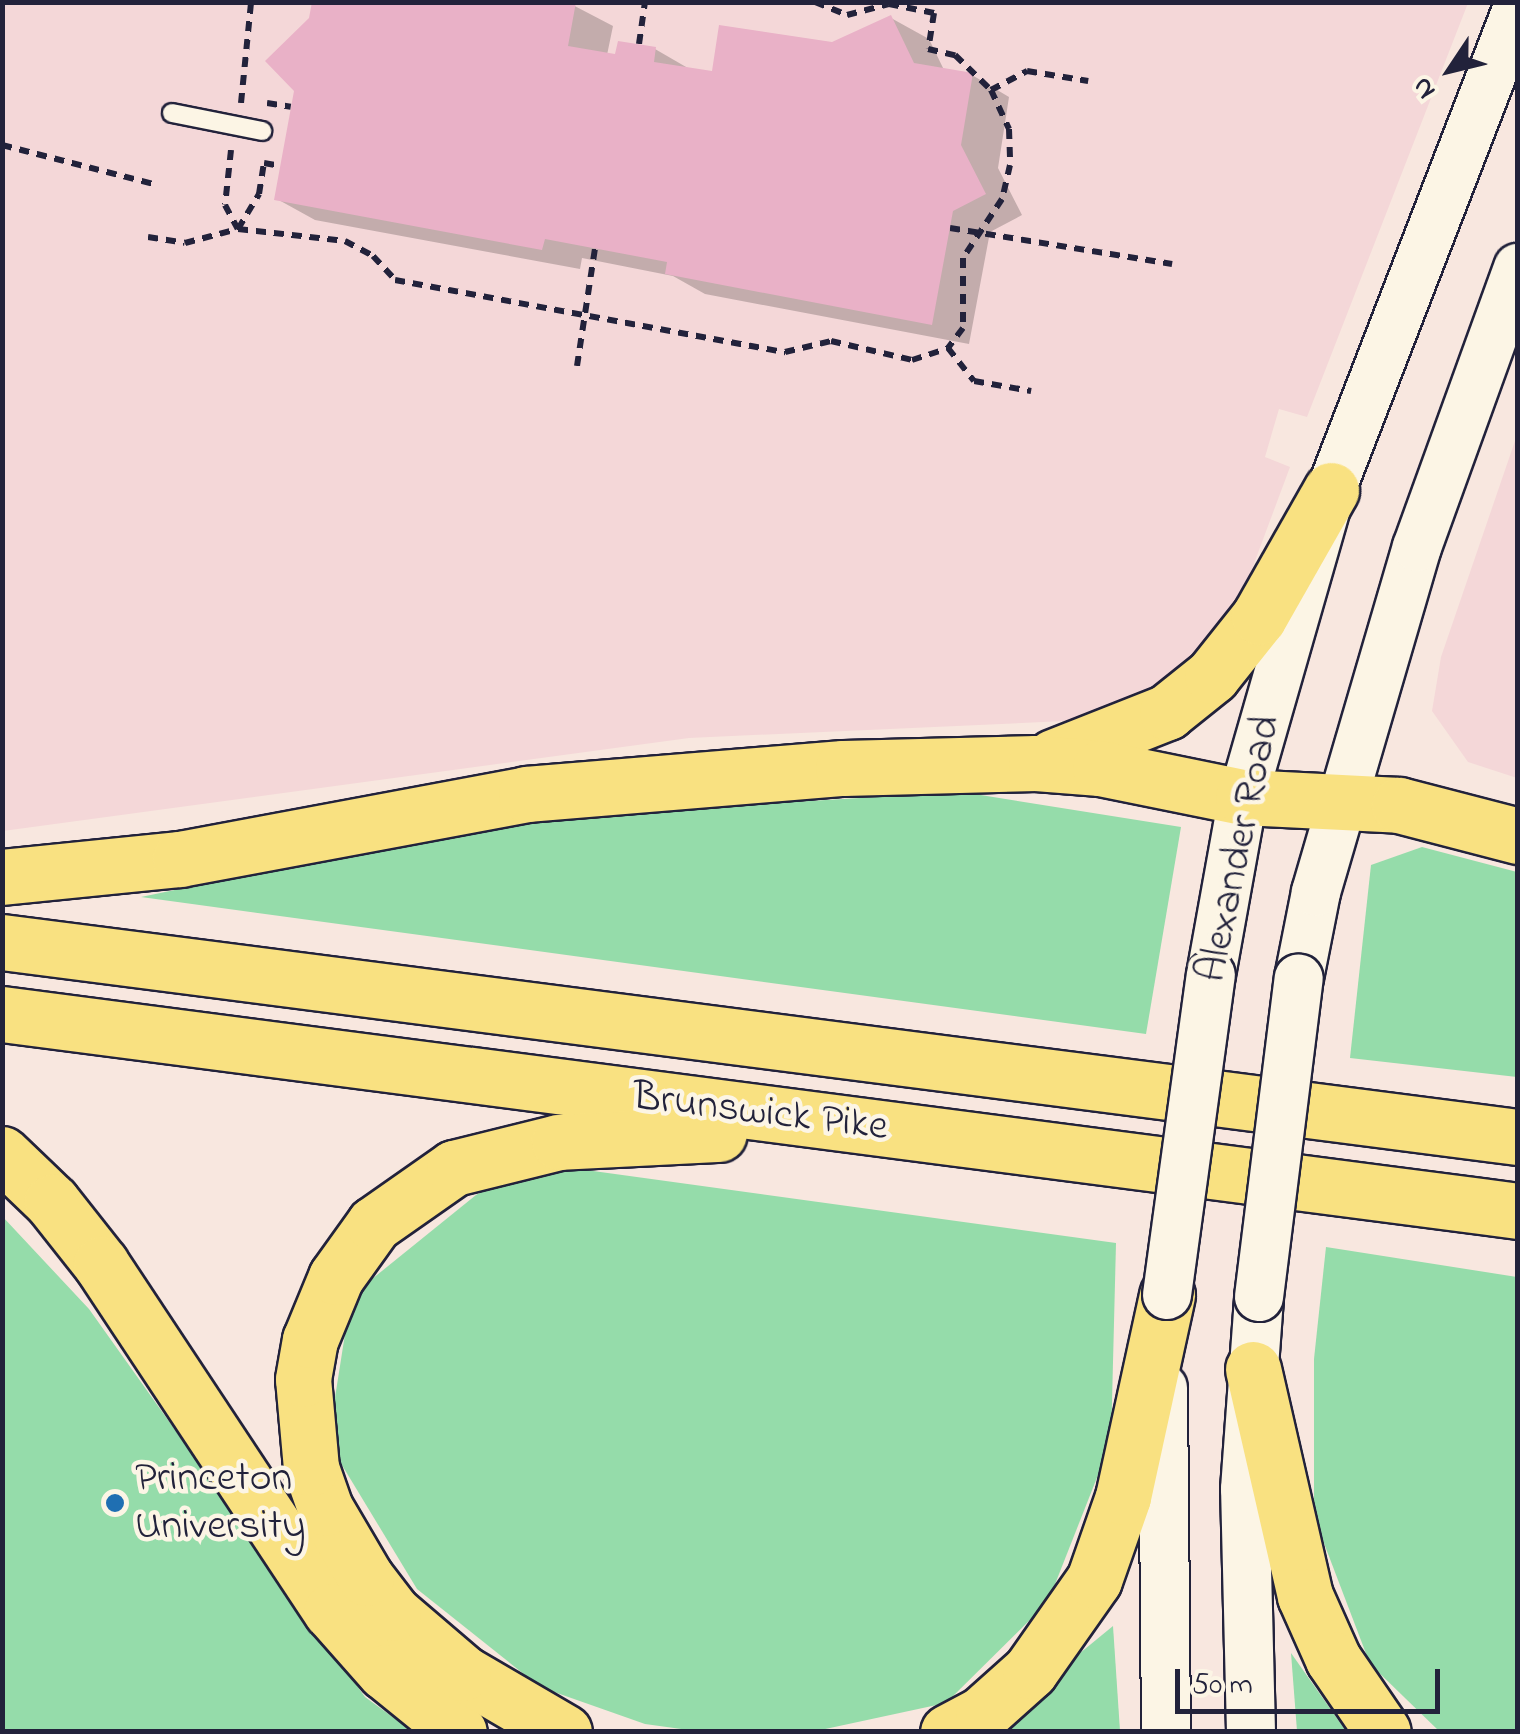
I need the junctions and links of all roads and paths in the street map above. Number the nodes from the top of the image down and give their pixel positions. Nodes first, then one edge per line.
1 (250, 2) edge
2 (645, 2) edge
3 (815, 2) edge
4 (1518, 6) edge
5 (639, 44) dead end
6 (1088, 81) dead end
7 (991, 90) junction
8 (172, 113) dead end
9 (236, 126) junction
10 (262, 131) dead end
11 (2, 144) edge
12 (280, 166) dead end
13 (158, 186) dead end
14 (238, 228) junction
15 (950, 228) dead end
16 (983, 233) junction
17 (148, 237) dead end
18 (594, 248) dead end
19 (1172, 264) dead end
20 (1518, 268) edge
21 (584, 315) junction
22 (948, 348) junction
23 (577, 366) dead end
24 (1031, 391) dead end
25 (1331, 490) junction
26 (1036, 763) junction
27 (1244, 797) junction
28 (1342, 799) junction
29 (1518, 836) edge
30 (2, 877) edge
31 (2, 942) edge
32 (2, 1014) edge
33 (888, 1129) junction
34 (1518, 1137) edge
35 (2, 1154) edge
36 (1339, 1188) junction
37 (1518, 1211) edge
38 (1518, 1241) edge
39 (1167, 1295) junction
40 (1253, 1369) junction
41 (459, 1732) edge
42 (564, 1732) edge
43 (948, 1732) edge
44 (1166, 1732) edge
45 (1251, 1732) edge
46 (1383, 1732) edge

1 - 9 path
2 - 5 path
3 - 7 path
4 - 25 main road, Alexander Road
6 - 7 path
7 - 16 path
8 - 9 lane
9 - 10 lane
9 - 14 path
11 - 13 path
12 - 14 path
14 - 17 path
14 - 21 path
15 - 16 path
16 - 19 path
16 - 22 path
18 - 21 path
20 - 28 main road, Alexander Road
21 - 22 path
21 - 23 path
22 - 24 path
25 - 26 highway
25 - 27 main road, Alexander Road
26 - 27 highway
26 - 30 highway
27 - 28 highway
27 - 39 main road, Alexander Road, bridge
28 - 29 highway
28 - 40 main road, Alexander Road, bridge
31 - 34 highway, Brunswick Pike
32 - 33 highway, Brunswick Pike
33 - 36 highway, Brunswick Pike
33 - 42 highway
35 - 41 highway
36 - 37 highway, Brunswick Pike
36 - 38 highway
39 - 43 highway
39 - 44 main road, Alexander Road
40 - 45 main road, Alexander Road
40 - 46 highway

